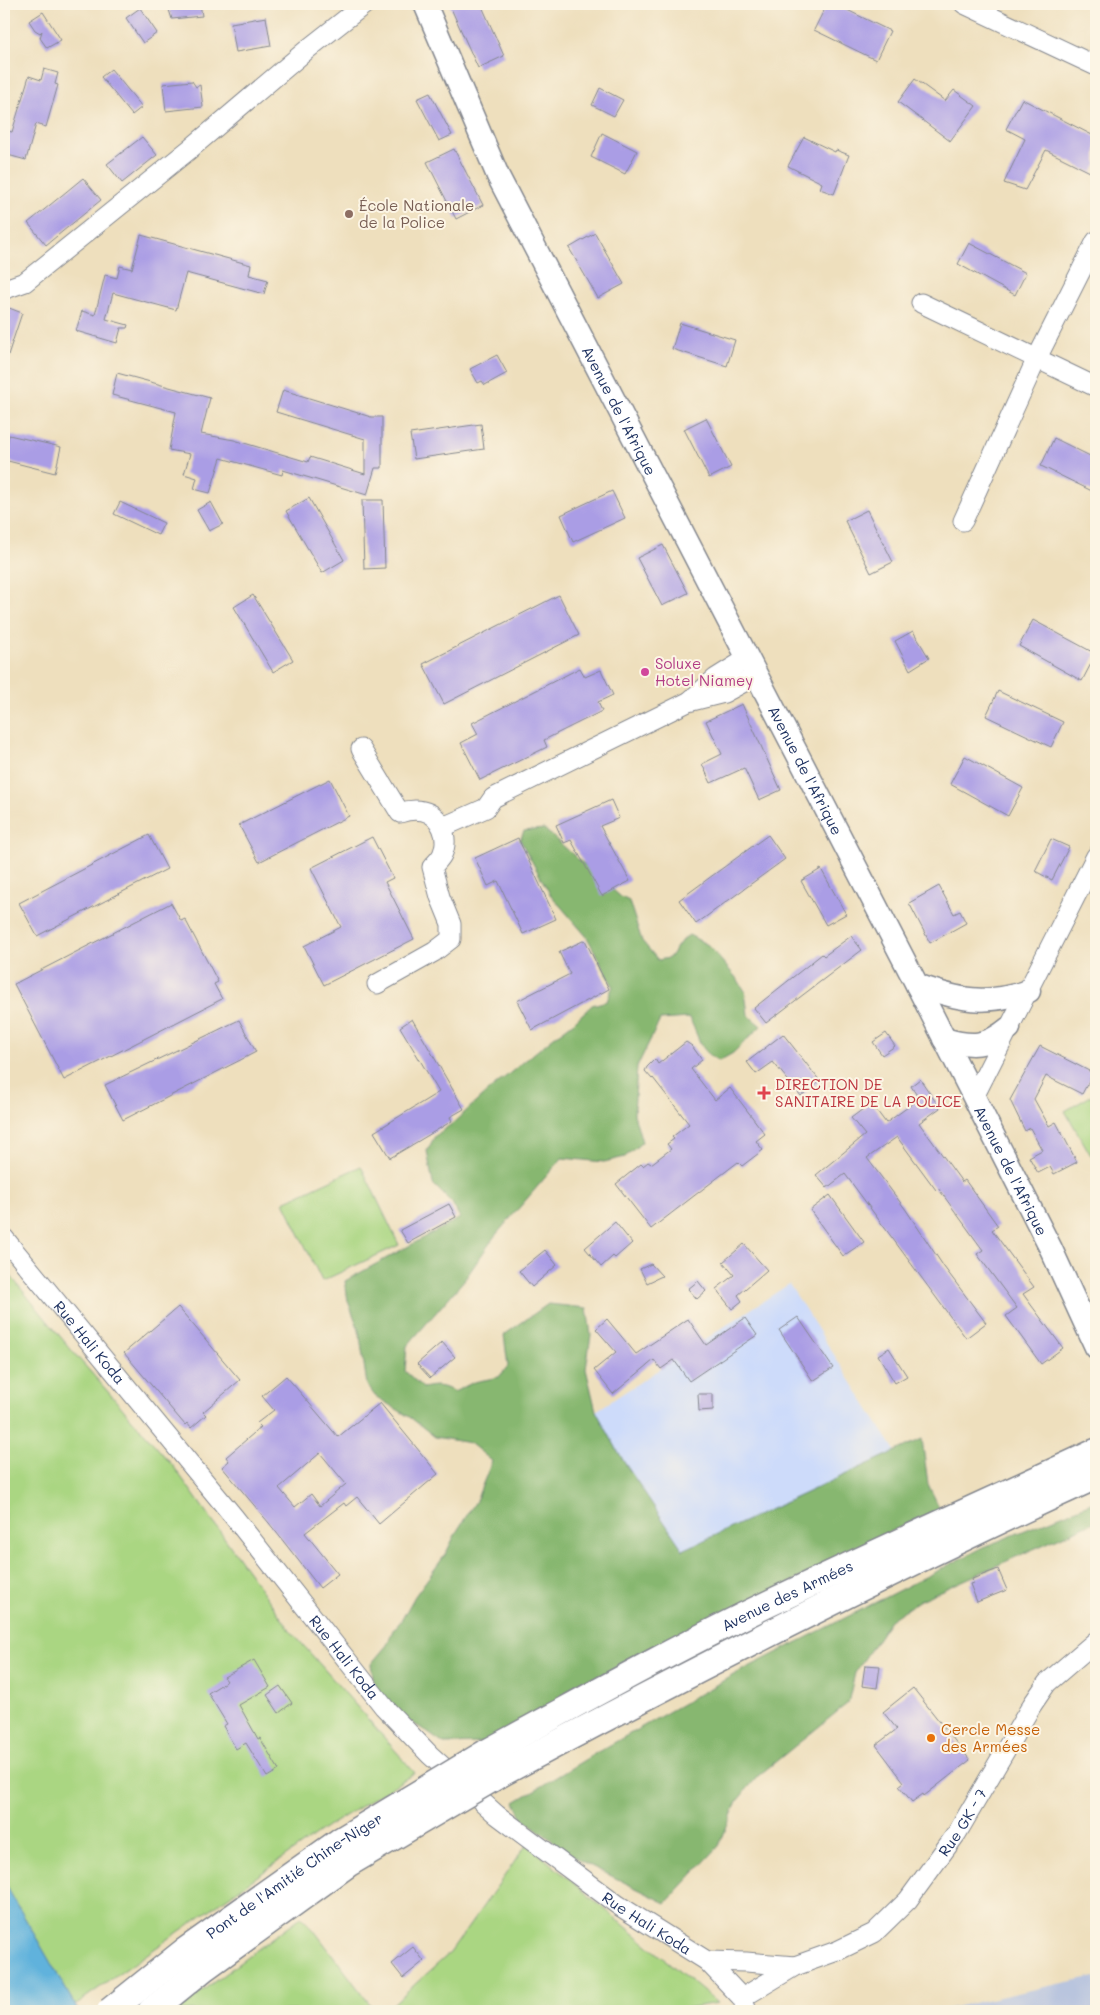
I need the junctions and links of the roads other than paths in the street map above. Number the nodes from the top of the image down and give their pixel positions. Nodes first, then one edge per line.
1 (365, 4) edge
2 (425, 4) edge
3 (964, 4) edge
4 (1096, 66) edge
5 (1096, 240) edge
6 (4, 288) edge
7 (921, 303) dead end
8 (1037, 358) junction
9 (1096, 388) edge
10 (963, 521) dead end
11 (753, 666) junction
12 (361, 749) dead end
13 (443, 827) junction
14 (1096, 856) edge
15 (377, 984) dead end
16 (916, 984) junction
17 (1029, 991) junction
18 (1009, 1028) junction
19 (944, 1039) junction
20 (974, 1097) junction
21 (4, 1238) edge
22 (1096, 1347) edge
23 (1096, 1452) edge
24 (1096, 1476) edge
25 (1096, 1641) edge
26 (591, 1695) junction
27 (604, 1718) junction
28 (493, 1764) junction
29 (706, 1961) junction
30 (795, 1966) junction
31 (745, 2005) edge
32 (110, 2011) edge
33 (151, 2011) edge

1 - 6 street
2 - 11 main road, Avenue de l'Afrique
3 - 4 street
5 - 8 street
7 - 8 street
8 - 9 street
8 - 10 street
11 - 13 street
11 - 16 main road, Avenue de l'Afrique
12 - 13 street
13 - 15 street
14 - 17 street
16 - 17 main road
16 - 19 main road, Avenue de l'Afrique
17 - 18 street
18 - 19 main road
18 - 20 street
19 - 20 main road, Avenue de l'Afrique
20 - 22 main road, Avenue de l'Afrique
21 - 29 street, Rue Hali Koda
23 - 26 highway, Avenue des Armées
24 - 27 highway, Avenue des Armées
25 - 30 street, Rue GK - 7
26 - 27 highway
26 - 28 highway, Avenue des Armées
27 - 28 highway, Avenue des Armées
28 - 32 highway, Pont de l'Amitié Chine-Niger, bridge
28 - 33 highway, Pont de l'Amitié Chine-Niger, bridge
29 - 30 street
29 - 31 street, Rue Hali Koda
30 - 31 street

